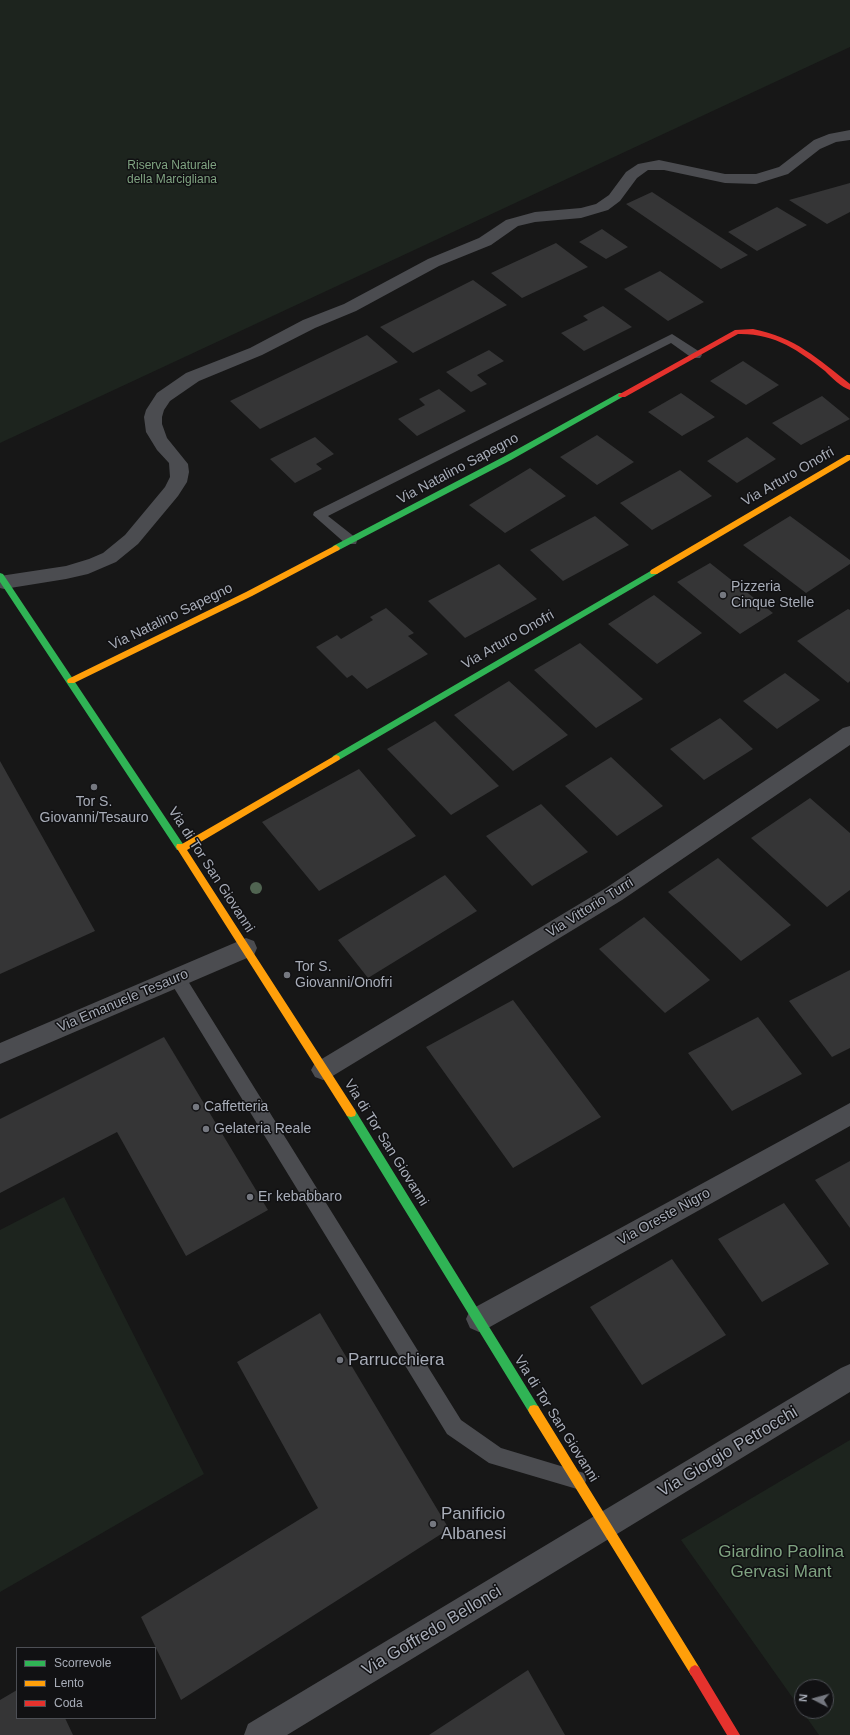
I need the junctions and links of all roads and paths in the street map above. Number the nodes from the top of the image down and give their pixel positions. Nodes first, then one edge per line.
1 (850, 135) edge
2 (696, 355) junction
3 (850, 388) edge
4 (850, 457) edge
5 (351, 541) junction
6 (2, 579) edge
7 (71, 681) junction
8 (850, 734) edge
9 (181, 849) junction
10 (246, 948) junction
11 (177, 978) junction
12 (0, 1054) edge
13 (323, 1070) junction
14 (850, 1114) edge
15 (478, 1319) junction
16 (850, 1377) edge
17 (577, 1480) junction
18 (605, 1526) junction
19 (259, 1735) edge
20 (734, 1735) edge

1 - 6 street
2 - 3 street, Via Natalino Sapegno
2 - 5 street, Via Natalino Sapegno
2 - 5 lane
4 - 9 street, Via Arturo Onofri
5 - 7 street, Via Natalino Sapegno
6 - 7 street, Via di Tor San Giovanni
7 - 9 street, Via di Tor San Giovanni
8 - 13 street, Via Vittorio Turri
9 - 10 street, Via di Tor San Giovanni
10 - 11 street, Via Emanuele Tesauro
10 - 13 street, Via di Tor San Giovanni
11 - 12 street, Via Emanuele Tesauro
11 - 17 lane
13 - 15 street, Via di Tor San Giovanni
14 - 15 street, Via Oreste Nigro
15 - 17 street, Via di Tor San Giovanni
16 - 18 street, Via Giorgio Petrocchi
17 - 18 street, Via di Tor San Giovanni
18 - 19 street, Via Goffredo Bellonci
18 - 20 street, Via di Tor San Giovanni

